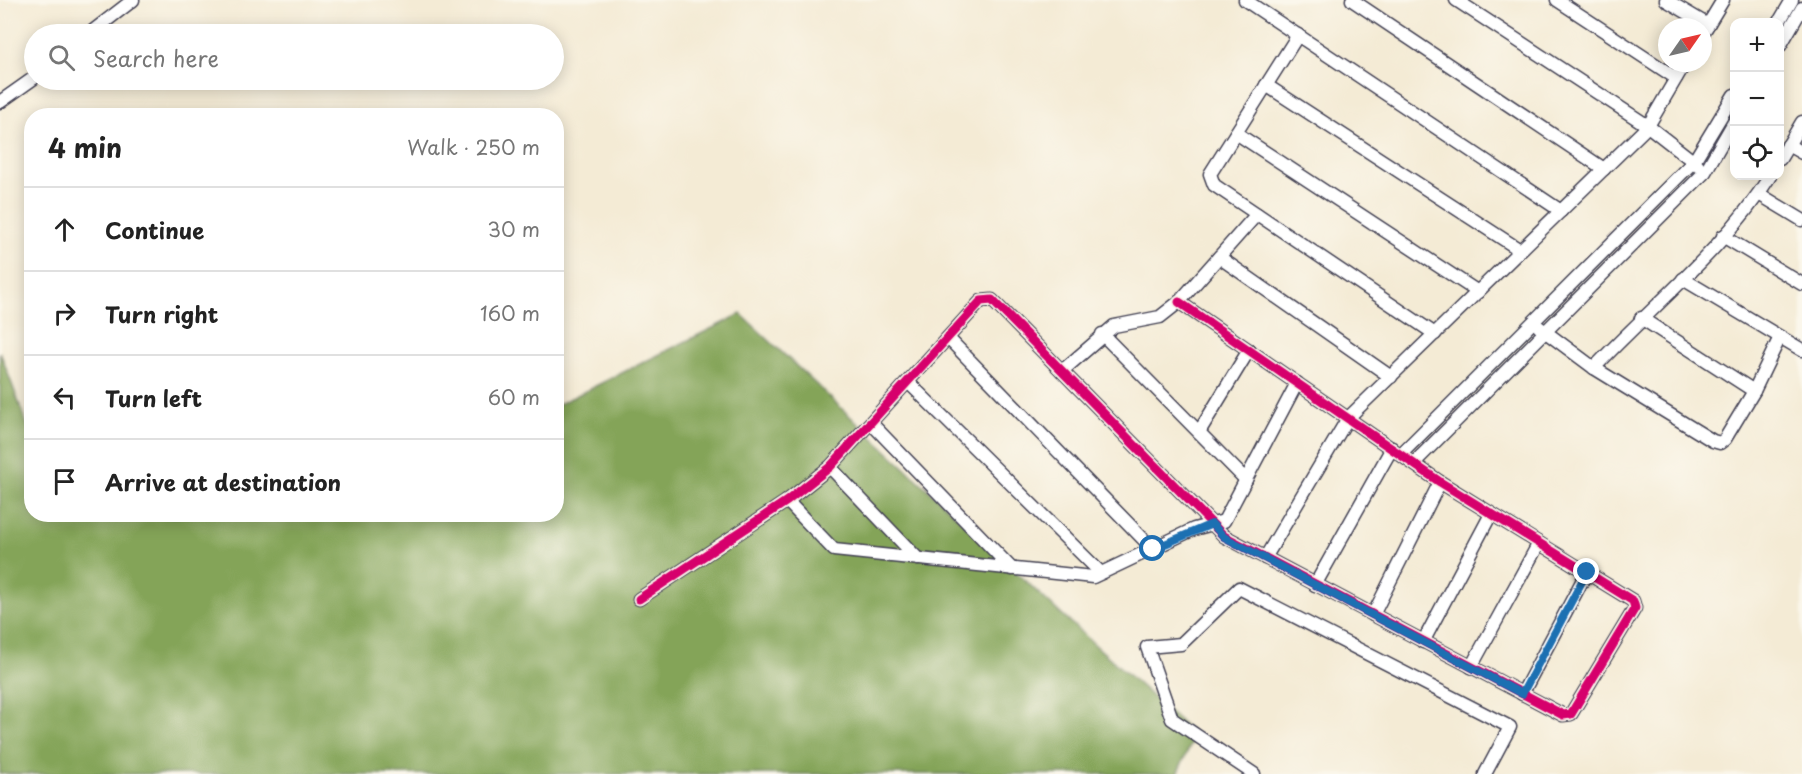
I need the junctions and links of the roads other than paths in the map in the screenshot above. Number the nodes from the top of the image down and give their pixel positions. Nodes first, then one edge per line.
1 (133, 0) edge
2 (1245, 0) edge
3 (1352, 0) edge
4 (1456, 0) edge
5 (1557, 0) edge
6 (1666, 0) edge
7 (1723, 0) edge
8 (1792, 0) edge
9 (1802, 8) edge
10 (1691, 18) edge
11 (1781, 18) edge
12 (1712, 19) edge
13 (103, 24) edge
14 (1298, 35) junction
15 (1784, 38) edge
16 (1680, 72) edge
17 (1677, 78) junction
18 (24, 85) edge
19 (1266, 85) junction
20 (0, 102) edge
21 (1730, 102) edge
22 (1802, 122) edge
23 (1648, 126) junction
24 (1732, 126) edge
25 (1236, 133) junction
26 (1788, 145) junction
27 (1784, 151) edge
28 (1802, 153) edge
29 (1694, 161) junction
30 (1604, 169) junction
31 (1705, 172) junction
32 (1768, 180) edge
33 (1759, 194) junction
34 (1561, 211) junction
35 (1257, 214) junction
36 (1802, 220) edge
37 (1723, 236) junction
38 (1520, 250) junction
39 (1219, 257) junction
40 (1683, 279) junction
41 (1802, 284) edge
42 (1478, 292) junction
43 (1179, 302) junction
44 (1641, 318) junction
45 (1532, 322) junction
46 (1545, 332) junction
47 (1102, 334) junction
48 (1435, 334) junction
49 (1780, 337) junction
50 (948, 338) junction
51 (1249, 350) junction
52 (1802, 350) edge
53 (1594, 368) junction
54 (1062, 371) junction
55 (1391, 377) junction
56 (908, 382) junction
57 (1297, 383) junction
58 (1754, 391) junction
59 (1348, 418) junction
60 (871, 423) junction
61 (1199, 432) junction
62 (1397, 451) junction
63 (1414, 463) junction
64 (830, 467) junction
65 (1246, 480) junction
66 (1440, 482) junction
67 (788, 501) junction
68 (1491, 514) junction
69 (1212, 524) junction
70 (1539, 543) junction
71 (1153, 549) junction
72 (1265, 558) junction
73 (918, 559) junction
74 (1012, 568) junction
75 (1587, 572) junction
76 (1101, 573) junction
77 (1315, 585) junction
78 (639, 599) dead end
79 (1373, 615) junction
80 (1423, 642) junction
81 (1471, 667) junction
82 (1522, 694) junction
83 (1254, 774) edge
84 (1485, 774) edge

1 - 13 street
2 - 14 street
3 - 30 street
4 - 23 street
5 - 17 street
6 - 10 street
7 - 12 street
8 - 11 street
9 - 15 street
14 - 19 street
14 - 34 street
16 - 17 street
17 - 23 street
18 - 20 street
19 - 25 street
19 - 38 street
21 - 29 street
22 - 26 street
23 - 29 street
23 - 30 street
24 - 31 street
25 - 35 street
25 - 42 street
26 - 27 street
26 - 28 street
29 - 31 street
29 - 45 street
30 - 34 street
31 - 46 street
32 - 33 street
33 - 36 street
33 - 37 street
34 - 38 street
35 - 39 street
35 - 48 street
37 - 40 street
37 - 41 street
38 - 42 street
39 - 43 street
39 - 55 street
40 - 44 street
40 - 49 street
42 - 48 street
43 - 47 street
43 - 51 street
44 - 53 street
44 - 58 street
45 - 46 street
45 - 62 street
46 - 53 street
46 - 63 street
47 - 54 street
47 - 61 street
48 - 55 street
49 - 52 street
49 - 58 street
50 - 54 street
50 - 56 street
50 - 71 street
51 - 57 street
51 - 61 street
53 - 58 street
54 - 69 street
55 - 59 street
56 - 60 street
56 - 76 street
57 - 59 street
57 - 65 street
59 - 62 street
59 - 72 street
60 - 64 street
60 - 74 street
61 - 65 street
62 - 63 street
62 - 77 street
63 - 66 street
64 - 67 street
64 - 73 street
65 - 69 street
66 - 68 street
66 - 79 street
67 - 73 street
67 - 78 street
68 - 70 street
68 - 80 street
69 - 71 street
69 - 72 street
70 - 75 street
70 - 81 street
71 - 76 street
72 - 77 street
73 - 74 street
74 - 76 street
75 - 82 street
75 - 82 street
77 - 79 street
79 - 80 street
80 - 81 street
81 - 82 street
83 - 84 street

